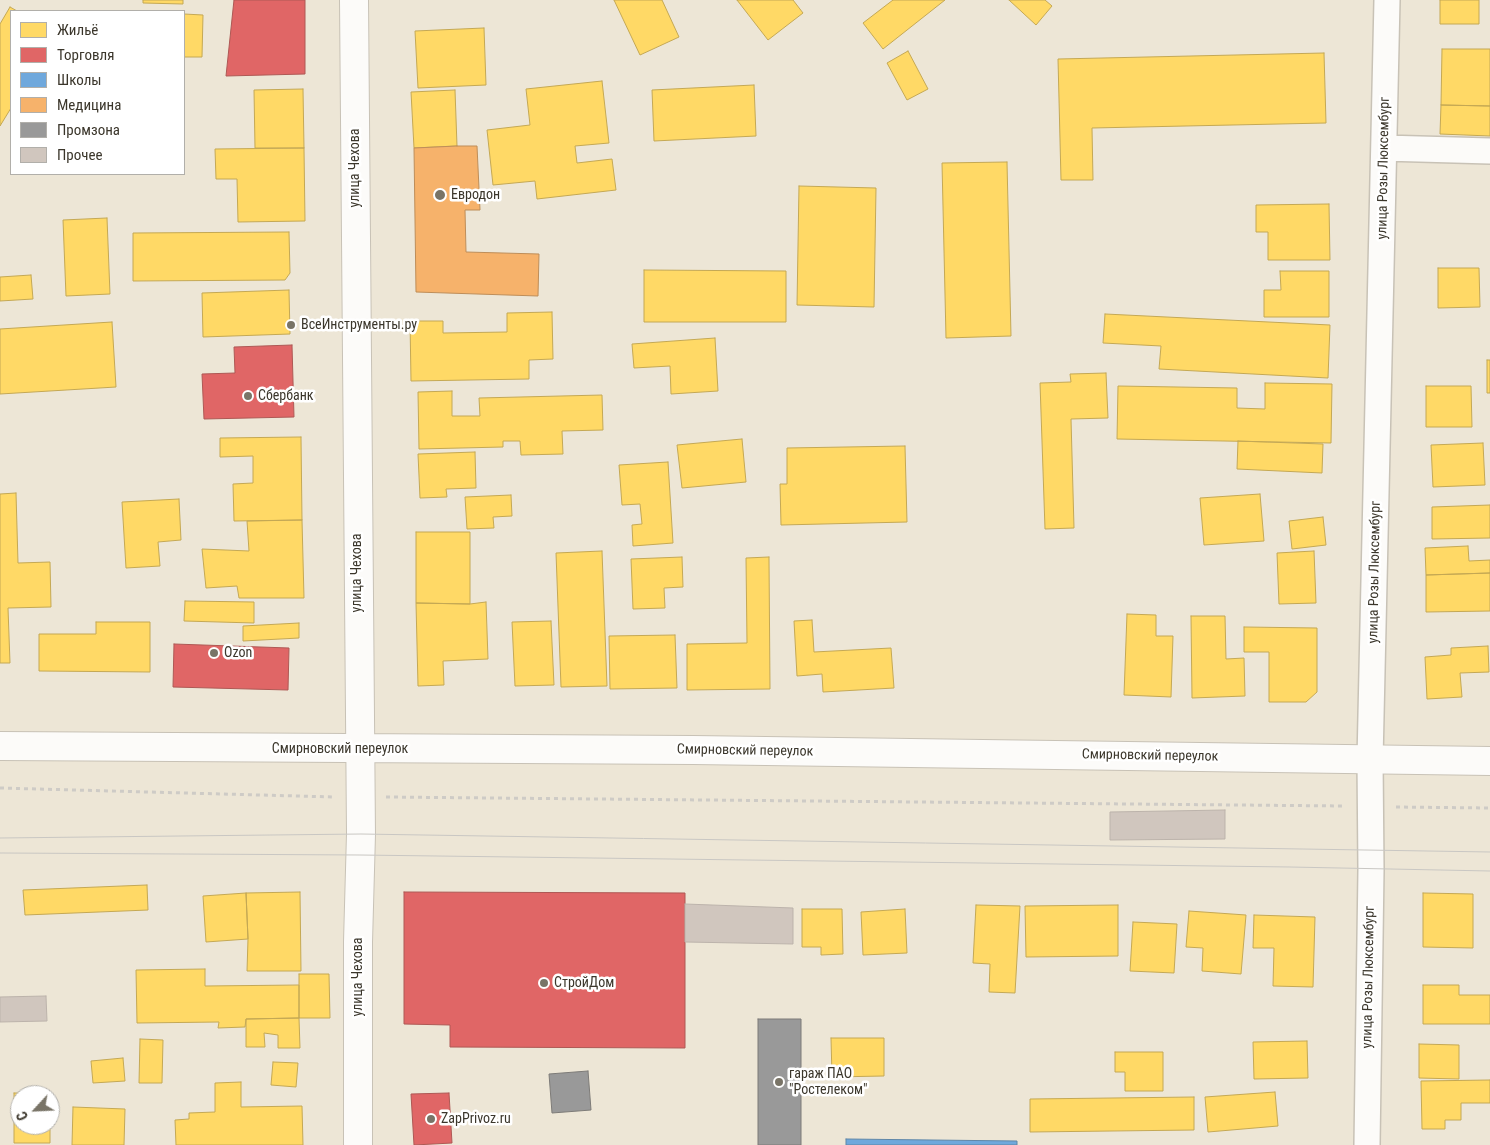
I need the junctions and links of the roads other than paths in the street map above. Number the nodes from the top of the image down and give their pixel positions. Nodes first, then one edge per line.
1 (354, 0) edge
2 (1387, 0) edge
3 (1384, 148) junction
4 (1490, 151) edge
5 (0, 746) edge
6 (359, 749) junction
7 (1370, 760) junction
8 (1490, 760) edge
9 (358, 1145) edge
10 (1367, 1145) edge

1 - 6 main road, улица Чехова
2 - 3 street, улица Розы Люксембург
3 - 4 street
3 - 7 street, улица Розы Люксембург
5 - 6 main road, Смирновский переулок
6 - 7 main road, Смирновский переулок
6 - 9 main road, улица Чехова
7 - 8 main road, Смирновский переулок
7 - 10 street, улица Розы Люксембург

